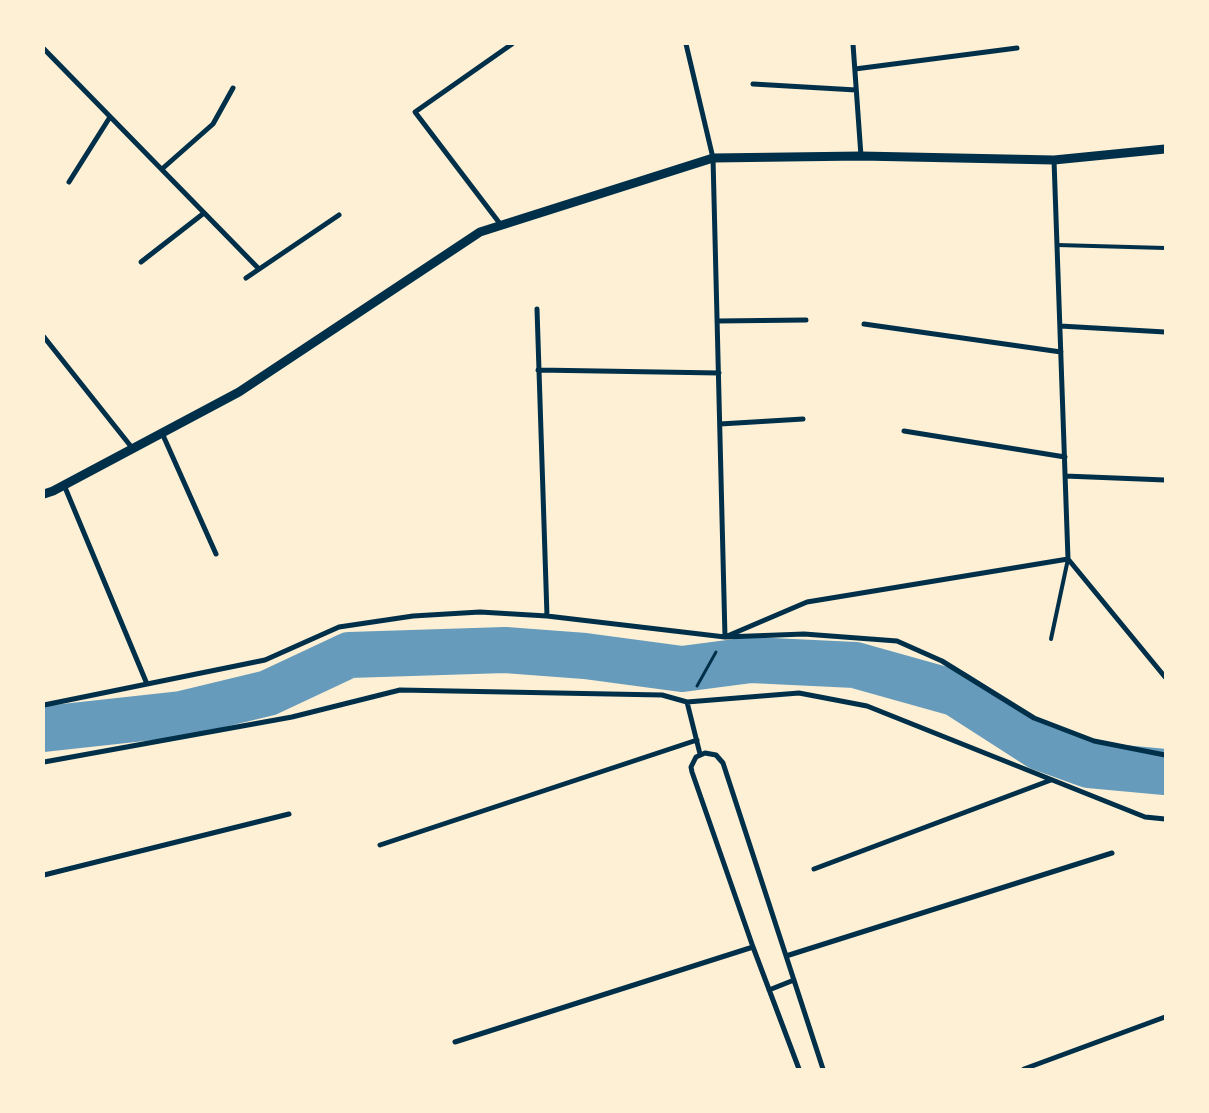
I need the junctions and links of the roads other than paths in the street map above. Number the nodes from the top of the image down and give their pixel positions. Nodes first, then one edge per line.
1 (512, 44) edge
2 (686, 44) edge
3 (853, 44) edge
4 (1017, 48) dead end
5 (44, 49) edge
6 (855, 69) junction
7 (753, 84) dead end
8 (233, 88) dead end
9 (856, 90) junction
10 (110, 117) junction
11 (1165, 149) edge
12 (861, 156) junction
13 (713, 158) junction
14 (1054, 160) junction
15 (162, 169) junction
16 (69, 182) dead end
17 (204, 213) junction
18 (339, 215) dead end
19 (501, 225) junction
20 (1057, 245) junction
21 (1165, 248) edge
22 (141, 262) dead end
23 (259, 269) junction
24 (246, 278) dead end
25 (537, 309) dead end
26 (806, 320) dead end
27 (717, 321) junction
28 (864, 324) dead end
29 (1060, 326) junction
30 (1165, 332) edge
31 (44, 337) edge
32 (1061, 352) junction
33 (538, 370) junction
34 (718, 373) junction
35 (803, 419) dead end
36 (720, 424) junction
37 (904, 431) dead end
38 (162, 433) junction
39 (133, 449) junction
40 (1065, 457) junction
41 (1065, 476) junction
42 (1165, 480) edge
43 (64, 485) junction
44 (44, 494) edge
45 (216, 554) dead end
46 (1068, 559) junction
47 (547, 616) junction
48 (725, 637) junction
49 (1051, 639) dead end
50 (1165, 677) edge
51 (147, 684) junction
52 (687, 702) junction
53 (44, 705) edge
54 (697, 740) junction
55 (700, 754) junction
56 (1165, 754) edge
57 (44, 762) edge
58 (1051, 780) junction
59 (289, 814) dead end
60 (1165, 819) edge
61 (380, 845) dead end
62 (1112, 853) dead end
63 (814, 869) dead end
64 (44, 875) edge
65 (753, 947) junction
66 (786, 956) junction
67 (794, 980) junction
68 (769, 990) junction
69 (1165, 1017) edge
70 (455, 1042) dead end
71 (799, 1069) edge
72 (823, 1069) edge
73 (1024, 1069) edge

1 - 19 street
2 - 13 street
3 - 6 street
4 - 6 street
5 - 10 street
6 - 9 street
7 - 9 street
8 - 15 street
9 - 12 street
10 - 15 street
10 - 16 street
11 - 14 street
12 - 13 street
12 - 14 street
13 - 19 street
13 - 27 street
14 - 20 street
15 - 17 street
17 - 22 street
17 - 23 street
18 - 23 street
19 - 38 street
20 - 21 lane
20 - 29 street
23 - 24 street
25 - 33 street
26 - 27 street
27 - 34 street
28 - 32 street
29 - 30 street
29 - 32 street
31 - 39 street
32 - 40 street
33 - 34 street
33 - 47 street
34 - 36 street
35 - 36 street
36 - 48 street
37 - 40 street
38 - 39 street
38 - 45 street
39 - 43 street
40 - 41 street
41 - 42 street
41 - 46 street
43 - 44 street
43 - 51 street
46 - 48 street
46 - 49 lane
46 - 50 street
47 - 48 street
47 - 51 street
48 - 56 street
51 - 53 street
52 - 54 street
52 - 57 street
52 - 58 street
54 - 55 street
54 - 61 street
55 - 65 street
55 - 66 street
58 - 60 street
58 - 63 street
59 - 64 street
62 - 66 street
65 - 68 street
65 - 70 street
66 - 67 street
67 - 68 street
67 - 72 street
68 - 71 street
69 - 73 street

